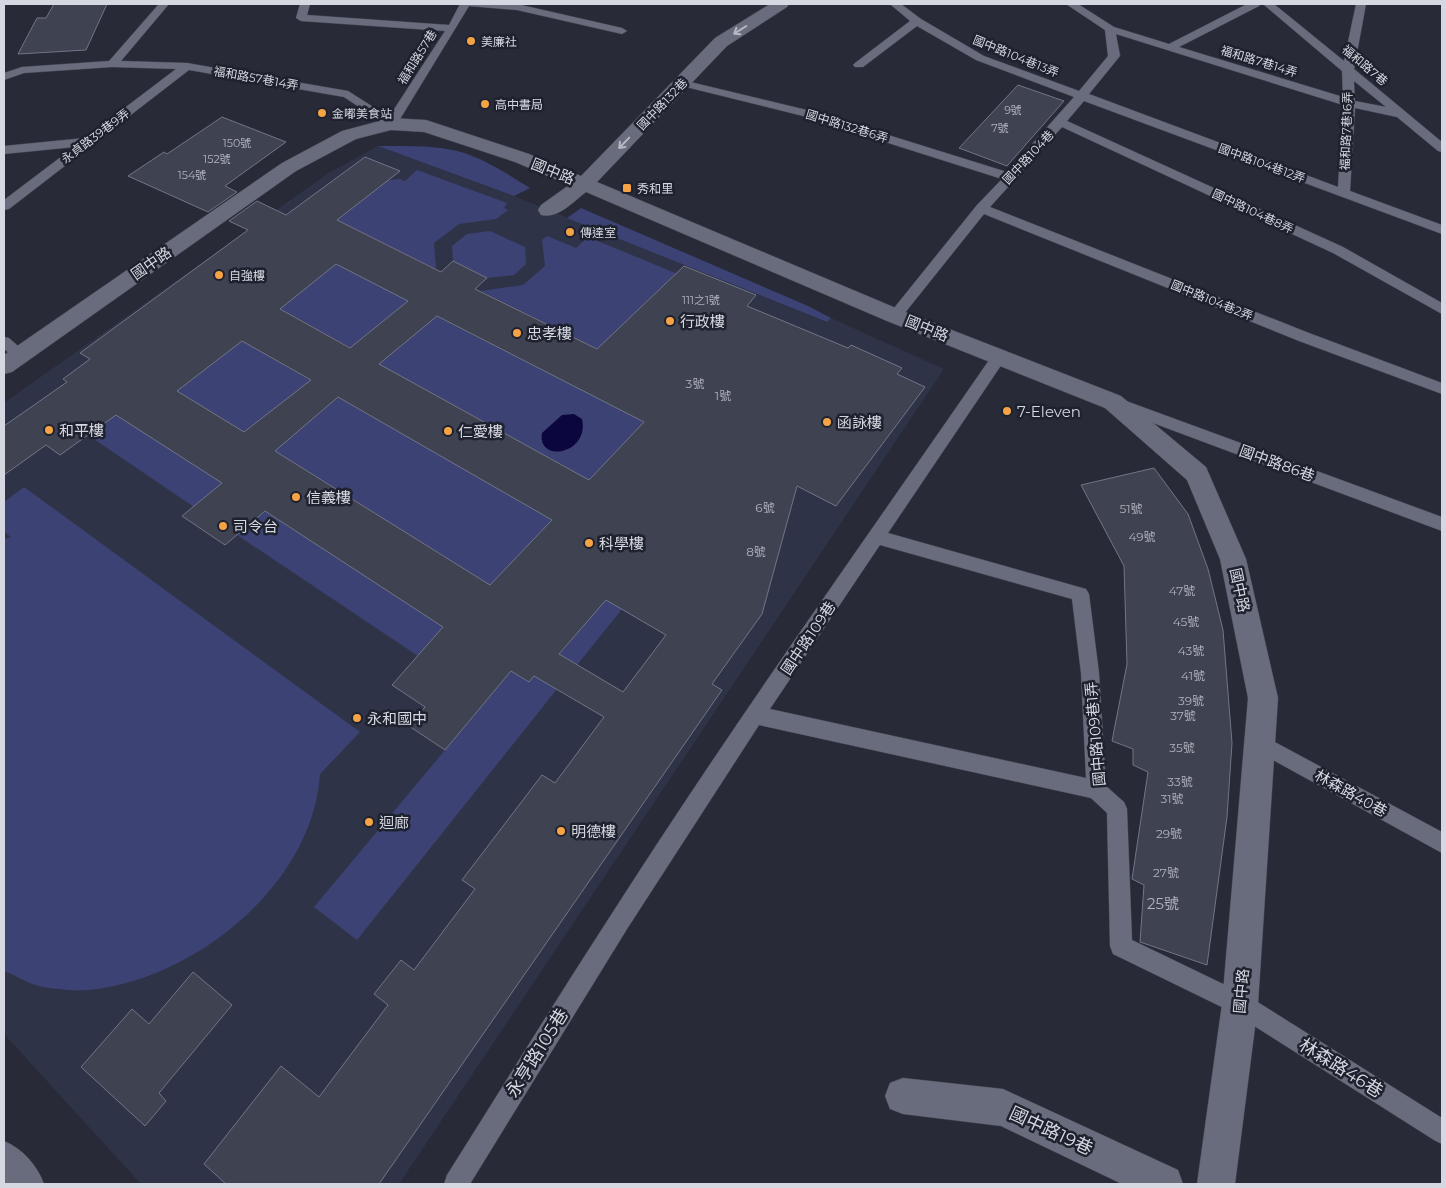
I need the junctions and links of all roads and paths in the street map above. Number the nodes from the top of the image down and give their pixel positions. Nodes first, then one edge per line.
1 (164, 4) edge
2 (305, 4) edge
3 (465, 4) edge
4 (472, 4) edge
5 (781, 4) edge
6 (895, 4) edge
7 (1071, 4) edge
8 (1255, 4) edge
9 (1268, 4) edge
10 (1361, 4) edge
11 (917, 21) junction
12 (452, 28) junction
13 (1110, 29) junction
14 (622, 31) dead end
15 (1169, 48) junction
16 (112, 64) junction
17 (858, 65) dead end
18 (187, 66) junction
19 (1348, 68) junction
20 (4, 77) edge
21 (682, 83) junction
22 (1082, 97) junction
23 (1348, 103) junction
24 (1401, 114) junction
25 (1060, 122) junction
26 (391, 124) junction
27 (86, 142) junction
28 (1442, 148) edge
29 (4, 150) edge
30 (1009, 177) junction
31 (584, 184) junction
32 (1344, 194) junction
33 (4, 206) edge
34 (982, 208) junction
35 (548, 210) dead end
36 (1442, 230) edge
37 (1442, 309) edge
38 (895, 316) junction
39 (9, 354) edge
40 (999, 357) junction
41 (1442, 389) edge
42 (1113, 402) junction
43 (1442, 524) edge
44 (876, 537) junction
45 (755, 716) junction
46 (1260, 743) junction
47 (1096, 790) junction
48 (1442, 843) edge
49 (619, 921) joint
50 (1240, 1004) junction
51 (903, 1096) dead end
52 (1442, 1132) edge
53 (4, 1160) edge
54 (25, 1184) edge
55 (456, 1184) edge
56 (1164, 1184) edge
57 (1216, 1184) edge

1 - 16 lane
2 - 12 lane
3 - 12 lane, 福和路57巷
4 - 14 lane
5 -> 21 street, 國中路132巷
6 - 11 lane, 國中路104巷13弄
7 - 13 lane
8 - 15 lane
9 - 19 lane, 福和路7巷
10 - 19 lane, 福和路7巷16弄
11 - 17 lane
11 - 22 lane, 國中路104巷13弄
12 - 26 lane, 福和路57巷
13 - 15 lane, 福和路7巷14弄
13 - 22 lane, 國中路104巷
15 - 23 lane, 福和路7巷14弄
16 - 18 lane, 福和路57巷14弄
16 - 20 lane, 福和路57巷14弄
18 - 26 lane, 福和路57巷14弄
18 - 27 lane, 永貞路39巷9弄
19 - 23 lane, 福和路7巷16弄
19 - 24 lane, 福和路7巷
21 - 30 lane, 國中路132巷6弄
21 -> 31 street, 國中路132巷
22 - 25 lane, 國中路104巷
22 - 32 lane, 國中路104巷12弄
23 - 24 lane, 福和路7巷14弄
23 - 32 lane, 福和路7巷16弄
24 - 28 lane, 福和路7巷
25 - 30 lane, 國中路104巷
25 - 37 lane, 國中路104巷8弄
26 - 31 street, 國中路
26 - 39 street, 國中路
27 - 29 lane
27 - 33 lane, 永貞路39巷9弄
30 - 34 lane, 國中路104巷
31 - 35 street, 國中路132巷
31 - 38 street, 國中路
32 - 36 lane, 國中路104巷12弄
34 - 38 lane, 國中路104巷
34 - 41 lane, 國中路104巷2弄
38 - 40 street, 國中路
40 - 42 street, 國中路
40 - 44 lane, 國中路109巷
42 - 43 lane, 國中路86巷
42 - 46 street, 國中路
44 - 45 lane, 國中路109巷
44 - 47 lane, 國中路109巷1弄
45 - 47 lane
45 - 49 lane, 國中路109巷
46 - 48 lane, 林森路40巷
46 - 50 street, 國中路
47 - 50 lane, 國中路109巷1弄
49 - 55 lane, 永亨路105巷
50 - 52 lane, 林森路46巷
50 - 57 street, 國中路
51 - 56 street, 國中路19巷
53 - 54 street

